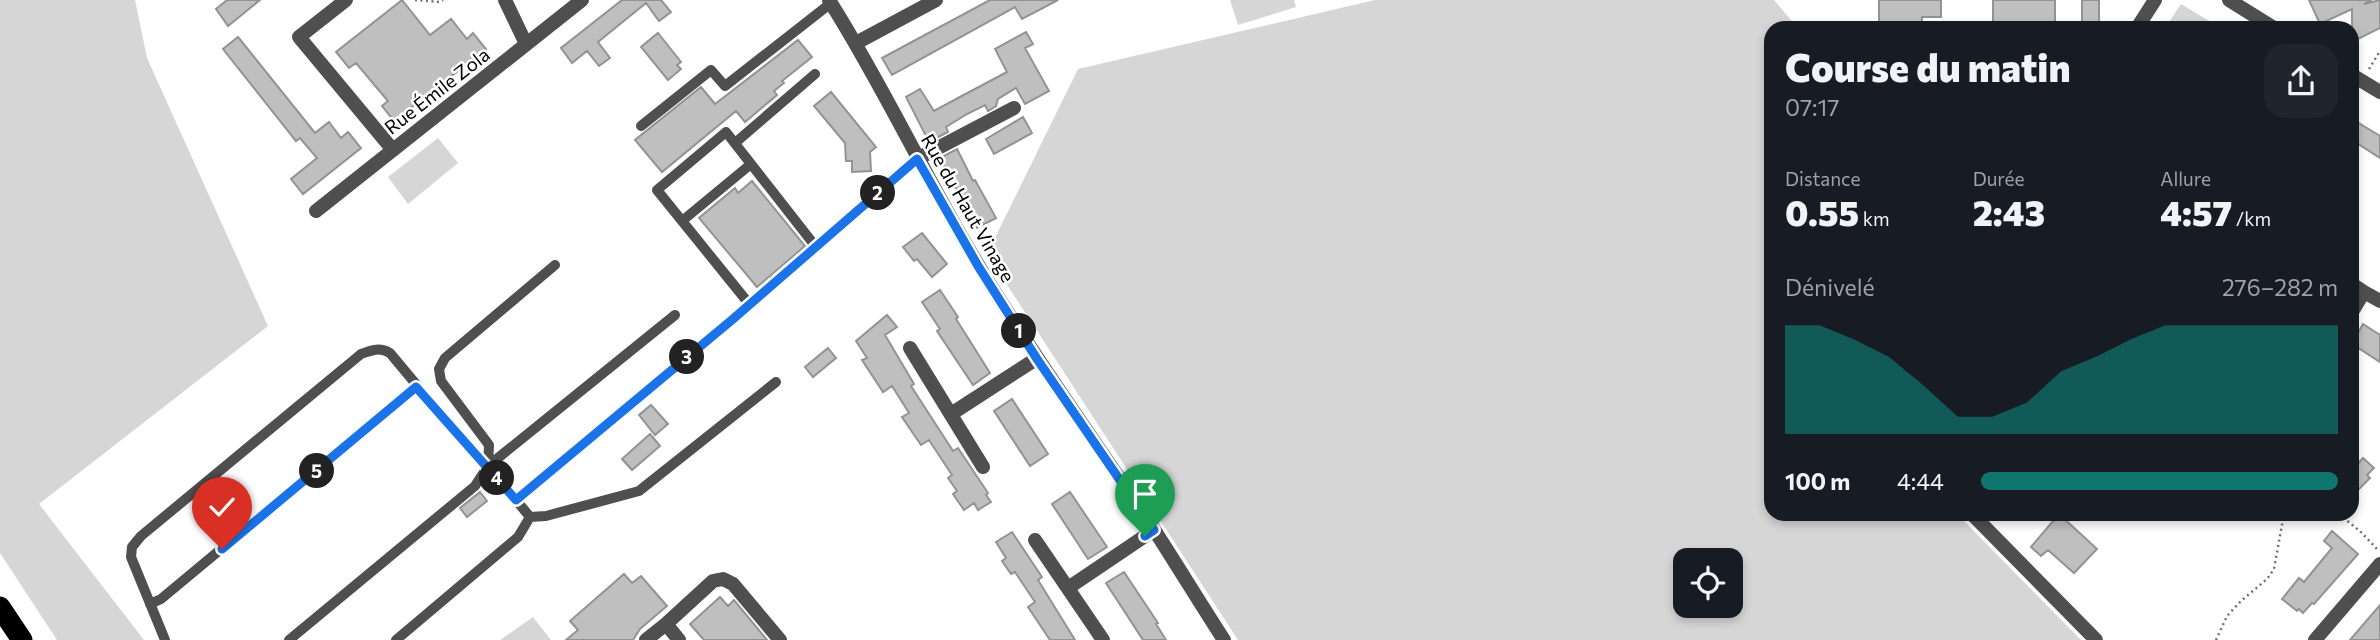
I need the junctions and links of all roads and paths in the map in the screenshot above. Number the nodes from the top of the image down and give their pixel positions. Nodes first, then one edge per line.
1 (346, 0) edge
2 (415, 0) edge
3 (443, 0) edge
4 (505, 0) edge
5 (582, 0) edge
6 (936, 0) edge
7 (2155, 0) edge
8 (2229, 0) edge
9 (830, 2) edge
10 (2142, 21) edge
11 (2263, 21) edge
12 (856, 43) junction
13 (526, 44) junction
14 (2380, 51) edge
15 (815, 74) dead end
16 (2359, 76) edge
17 (2359, 79) edge
18 (2380, 92) edge
19 (1014, 108) dead end
20 (641, 126) dead end
21 (734, 143) junction
22 (393, 150) junction
23 (917, 159) junction
24 (751, 164) junction
25 (316, 211) dead end
26 (682, 221) junction
27 (816, 247) junction
28 (555, 265) dead end
29 (2359, 289) edge
30 (2380, 302) edge
31 (750, 304) junction
32 (675, 315) dead end
33 (910, 348) dead end
34 (1037, 359) junction
35 (776, 382) dead end
36 (416, 387) junction
37 (951, 414) junction
38 (488, 466) junction
39 (983, 467) dead end
40 (516, 500) junction
41 (530, 517) junction
42 (1979, 521) edge
43 (2283, 521) edge
44 (2348, 521) edge
45 (1154, 530) junction
46 (1035, 540) dead end
47 (2380, 552) edge
48 (2380, 564) edge
49 (1068, 588) junction
50 (150, 604) junction
51 (0, 607) edge
52 (666, 624) junction
53 (22, 640) edge
54 (165, 640) edge
55 (289, 640) edge
56 (396, 640) edge
57 (646, 640) edge
58 (679, 640) edge
59 (780, 640) edge
60 (1103, 640) edge
61 (1224, 640) edge
62 (2096, 640) edge
63 (2216, 640) edge
64 (2315, 640) edge

1 - 22 street
2 - 3 path
4 - 13 street
5 - 13 street, Rue Émile Zola
6 - 12 street
7 - 10 street
8 - 11 street
9 - 12 street, Rue du Haut Vinage
9 - 20 lane
12 - 23 street, Rue du Haut Vinage
13 - 22 street, Rue Émile Zola
14 - 16 path
15 - 21 lane
17 - 18 street
19 - 23 street
21 - 24 lane
21 - 26 lane
22 - 25 street, Rue Émile Zola
23 - 27 lane
23 - 34 street, Rue du Haut Vinage
24 - 26 lane
24 - 27 lane
26 - 31 lane
27 - 31 lane
28 - 38 lane
29 - 30 street
31 - 40 lane
32 - 38 lane
33 - 37 street
34 - 37 street
34 - 45 street, Rue du Haut Vinage
35 - 41 lane
36 - 38 lane
36 - 50 lane
36 - 50 lane
37 - 39 street
38 - 40 lane
38 - 55 lane
40 - 41 lane
41 - 56 lane
42 - 62 street
43 - 63 path
44 - 47 path
45 - 49 street
45 - 61 street, Rue du Haut Vinage
46 - 49 street
48 - 64 street
49 - 60 street
50 - 54 lane
51 - 53 highway
52 - 57 street
52 - 58 street
52 - 59 street

